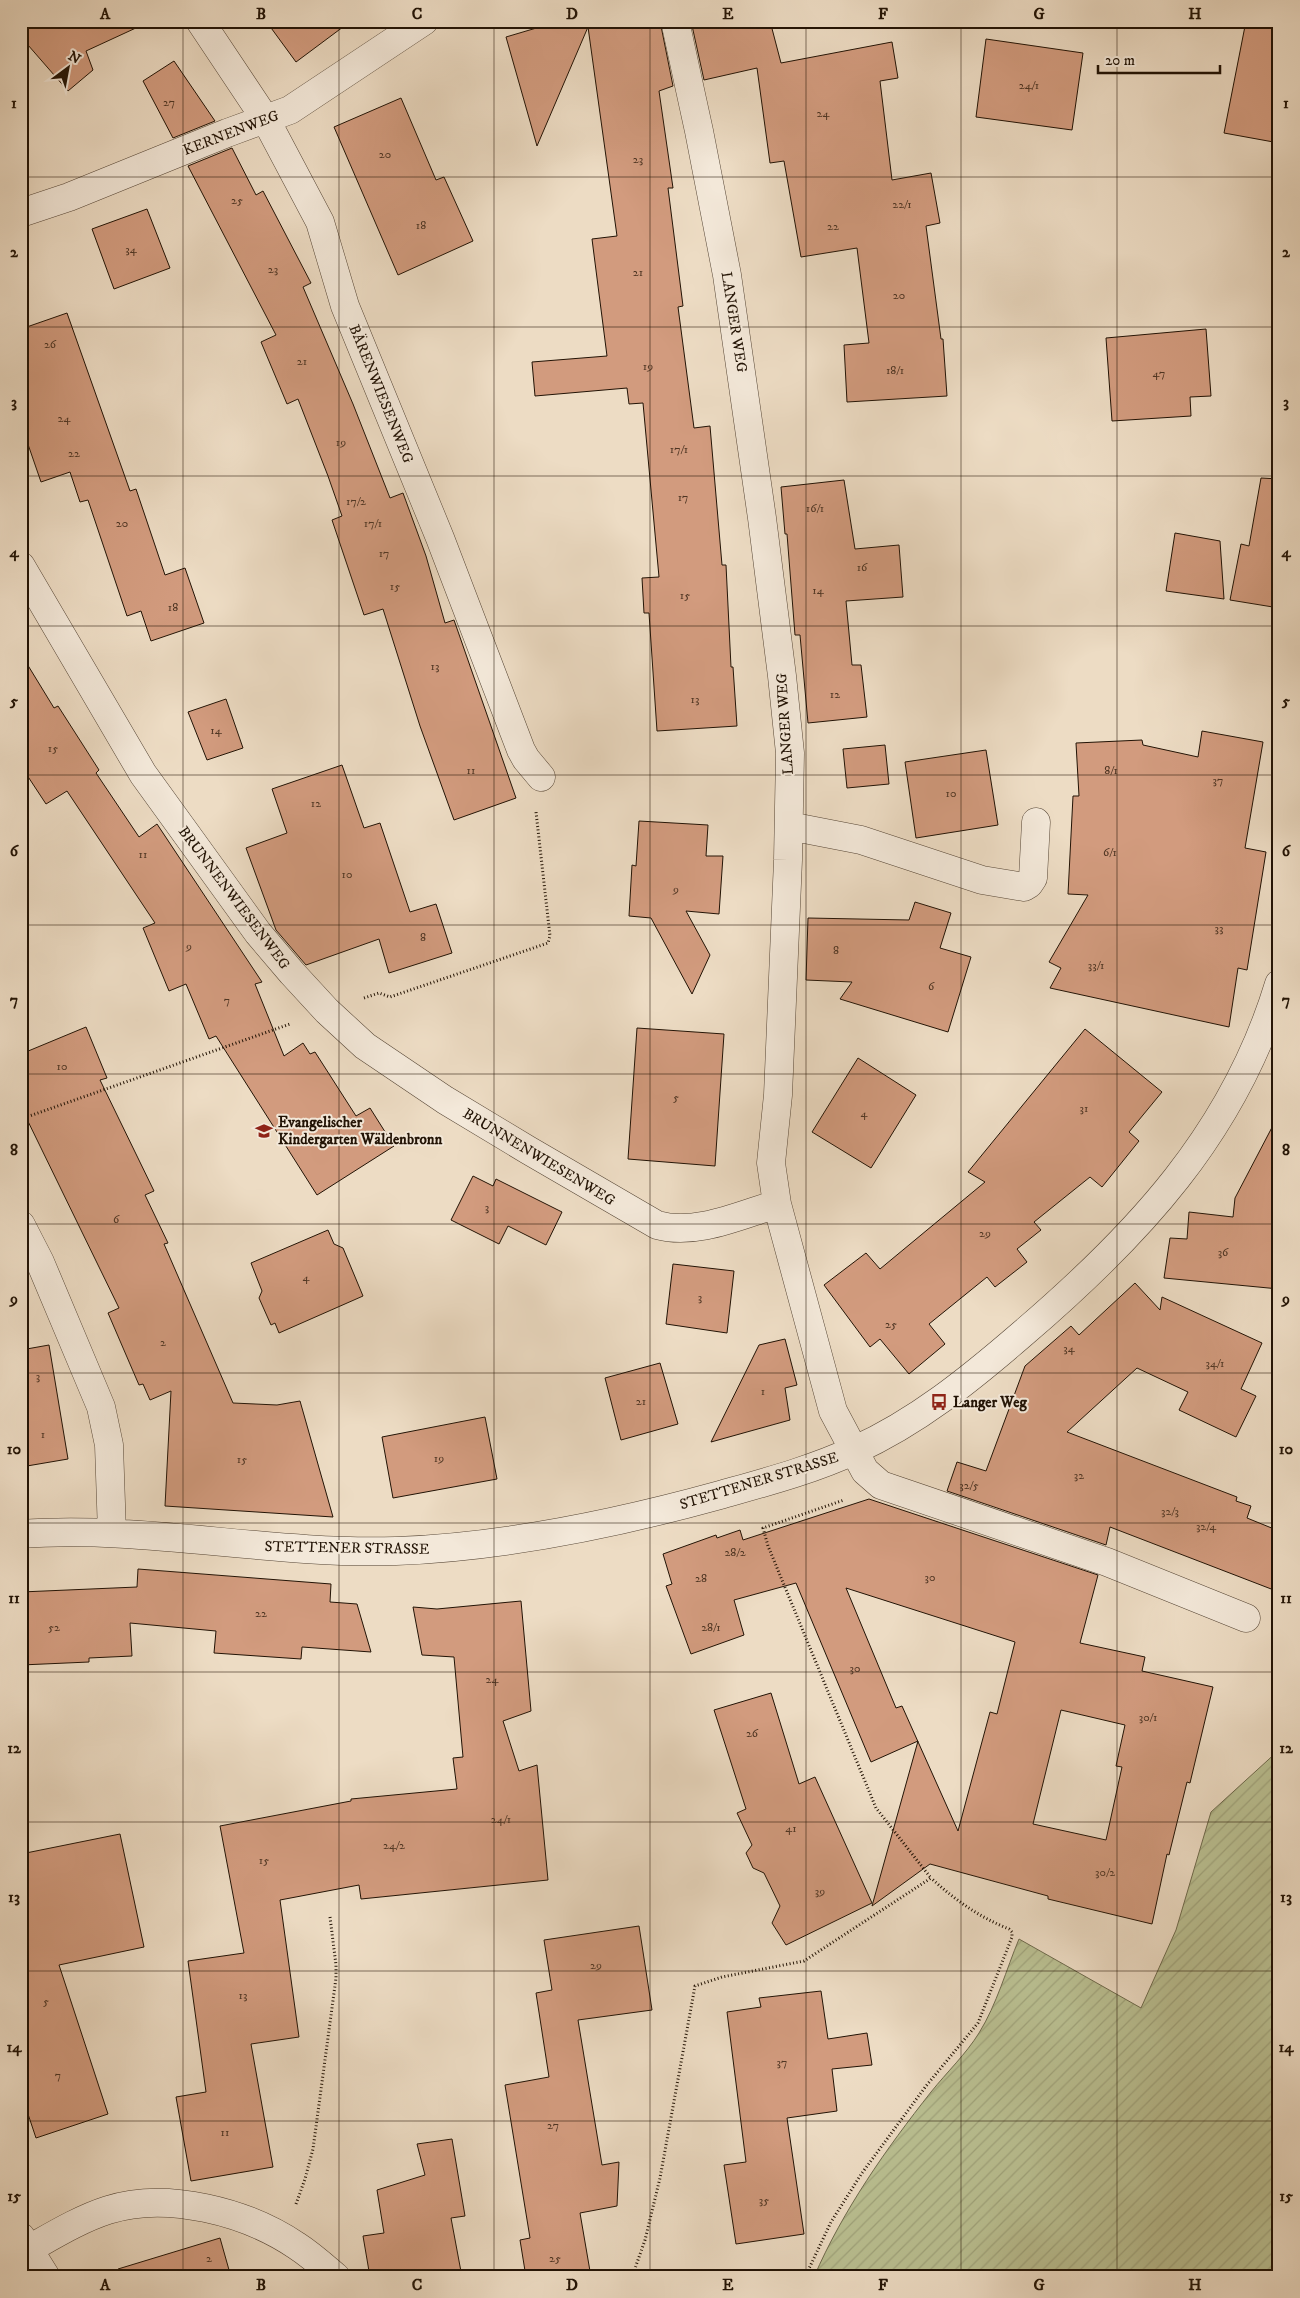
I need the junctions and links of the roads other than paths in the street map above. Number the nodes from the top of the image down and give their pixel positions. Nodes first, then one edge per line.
1 (200, 21) edge
2 (424, 21) edge
3 (675, 21) edge
4 (266, 120) junction
5 (21, 213) edge
6 (21, 566) edge
7 (541, 777) road end
8 (1036, 822) dead end
9 (789, 826) junction
10 (1279, 984) edge
11 (776, 1204) junction
12 (21, 1225) edge
13 (854, 1451) junction
14 (21, 1534) edge
15 (112, 1534) junction
16 (1246, 1618) dead end
17 (25, 2243) edge
18 (46, 2277) edge
19 (336, 2277) edge

1 - 4 street, BÄRENWIESENWEG
2 - 4 street, KERNENWEG
3 - 9 street, LANGER WEG
4 - 5 street, KERNENWEG
4 - 7 street, BÄRENWIESENWEG
6 - 11 street, BRUNNENWIESENWEG
8 - 9 street
9 - 11 street, LANGER WEG
10 - 13 street, STETTENER STRASSE
11 - 13 street, LANGER WEG
12 - 15 street
13 - 15 street, STETTENER STRASSE
13 - 16 street, LANGER WEG
14 - 15 street, STETTENER STRASSE
17 - 18 street
17 - 19 street

